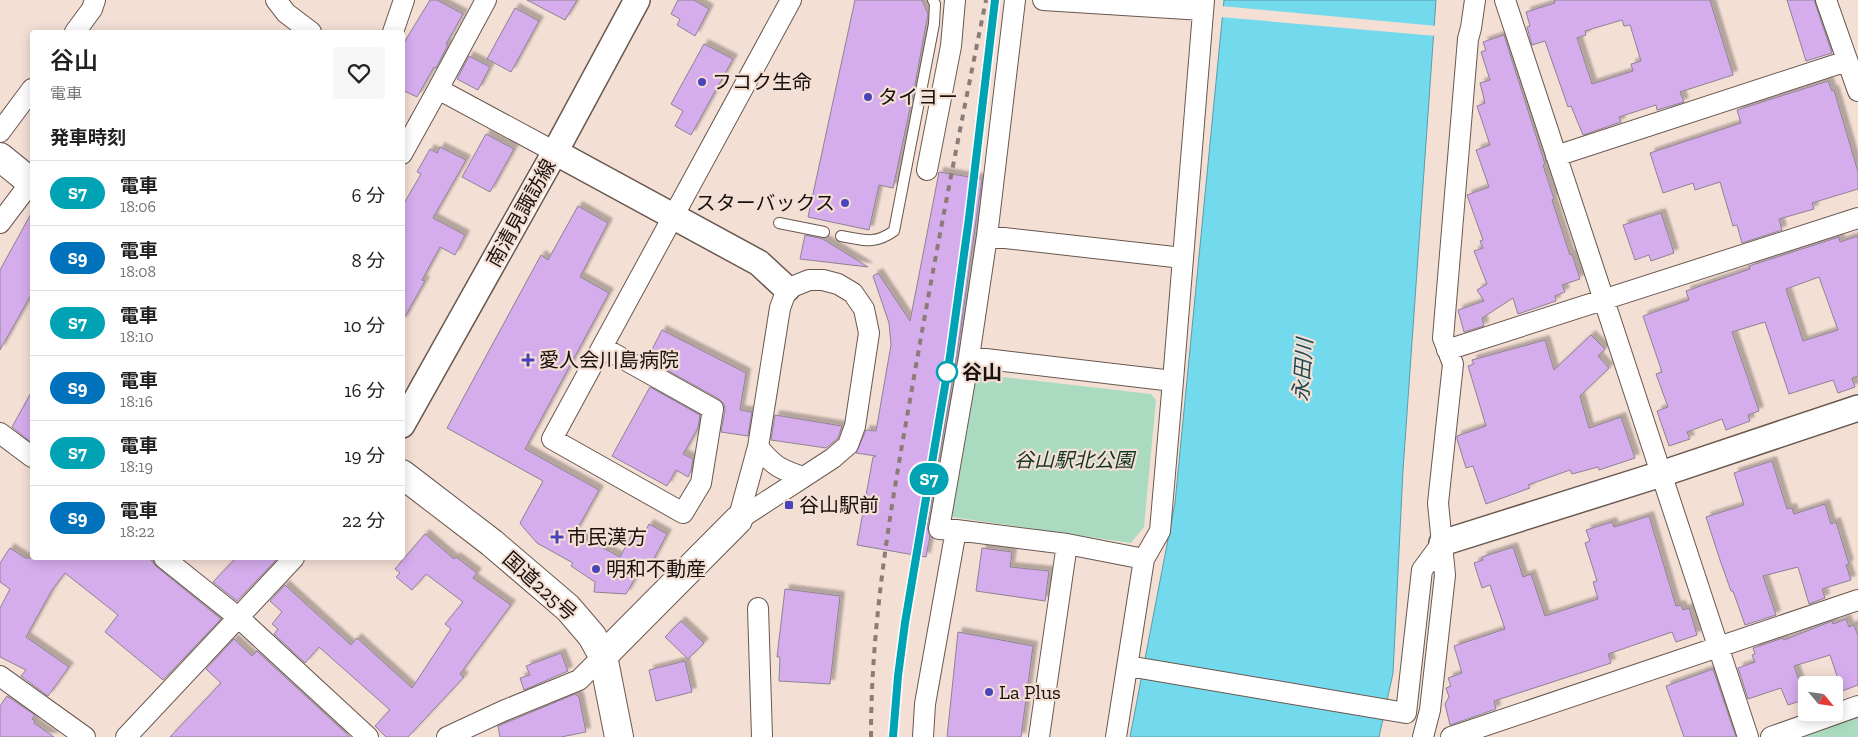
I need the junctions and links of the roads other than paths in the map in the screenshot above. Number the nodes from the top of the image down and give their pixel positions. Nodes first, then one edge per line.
1 (95, 0) edge
2 (276, 0) edge
3 (404, 0) edge
4 (486, 0) edge
5 (637, 0) edge
6 (791, 0) edge
7 (932, 0) edge
8 (955, 0) edge
9 (1016, 0) edge
10 (1043, 0) edge
11 (1476, 0) edge
12 (1505, 0) edge
13 (1826, 0) edge
14 (1109, 2) edge
15 (1204, 5) edge
16 (76, 30) edge
17 (308, 30) edge
18 (393, 30) edge
19 (1850, 56) edge
20 (438, 90) junction
21 (1858, 91) edge
22 (30, 92) edge
23 (0, 132) edge
24 (405, 149) edge
25 (555, 152) junction
26 (1556, 156) junction
27 (0, 157) edge
28 (927, 170) dead end
29 (30, 180) edge
30 (30, 185) edge
31 (673, 216) junction
32 (1858, 218) edge
33 (0, 223) edge
34 (779, 224) dead end
35 (824, 232) dead end
36 (841, 236) dead end
37 (987, 236) junction
38 (1183, 258) junction
39 (788, 289) junction
40 (1604, 300) junction
41 (602, 347) junction
42 (1447, 350) junction
43 (970, 357) junction
44 (1173, 381) junction
45 (1858, 408) edge
46 (405, 420) edge
47 (0, 433) edge
48 (758, 447) junction
49 (30, 456) edge
50 (1661, 474) junction
51 (405, 476) edge
52 (803, 477) junction
53 (738, 520) junction
54 (956, 530) junction
55 (1442, 543) junction
56 (1068, 544) junction
57 (1144, 559) junction
58 (166, 560) edge
59 (292, 560) edge
60 (1858, 600) edge
61 (758, 608) dead end
62 (239, 618) junction
63 (1718, 647) junction
64 (603, 656) junction
65 (1128, 666) junction
66 (0, 676) edge
67 (1858, 706) edge
68 (366, 736) edge
69 (85, 737) edge
70 (126, 737) edge
71 (447, 737) edge
72 (619, 737) edge
73 (762, 737) edge
74 (923, 737) edge
75 (1039, 737) edge
76 (1116, 737) edge
77 (1422, 737) edge
78 (1450, 737) edge
79 (1748, 737) edge
80 (1771, 737) edge

1 - 16 street
2 - 17 street
3 - 18 street
4 - 20 street
5 - 25 street, 南清見諏訪線
6 - 31 street
7 - 36 lane
8 - 28 street
9 - 37 street
10 - 14 street
11 - 42 street
12 - 26 street
13 - 19 street
14 - 15 street
15 - 38 street
19 - 21 street
19 - 26 street
20 - 24 street
20 - 25 street
22 - 23 street
25 - 31 street
25 - 46 street, 南清見諏訪線
26 - 40 street
27 - 29 main road
30 - 33 street
31 - 39 street
31 - 41 street
32 - 40 street
34 - 35 lane
37 - 38 street
37 - 43 street
38 - 44 street
39 - 48 street
39 - 52 street
40 - 42 street
40 - 50 street
41 - 41 street
42 - 55 street
43 - 44 street
43 - 54 street
44 - 57 street
45 - 50 street
47 - 49 street
48 - 52 street
48 - 53 street
50 - 55 street
50 - 63 street
51 - 64 main road, 国道225号
52 - 53 street
53 - 64 main road
54 - 56 street
54 - 74 street
55 - 65 street
55 - 77 street
56 - 57 street
56 - 75 street
57 - 65 street
58 - 62 street
59 - 62 street
60 - 63 street
61 - 73 street
62 - 68 street
62 - 70 street
63 - 78 street
63 - 79 street
64 - 71 street
64 - 72 main road, 国道225号
65 - 76 street
66 - 69 street
67 - 80 street

